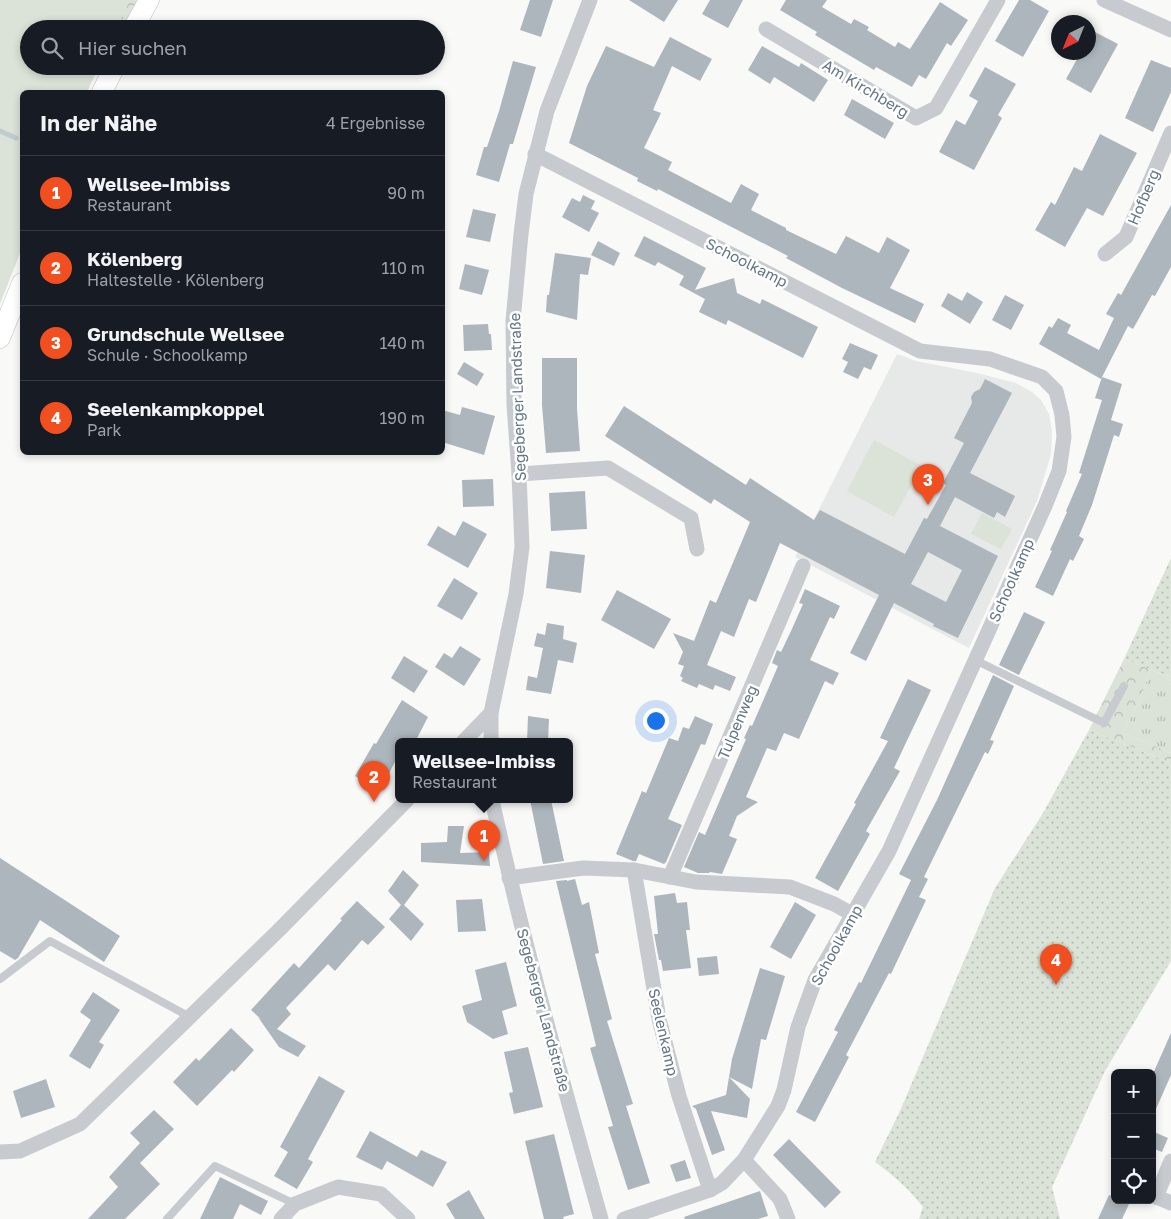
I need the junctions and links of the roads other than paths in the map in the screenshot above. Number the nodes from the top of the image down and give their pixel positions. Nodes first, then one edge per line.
1 (150, 0) edge
2 (590, 0) edge
3 (998, 0) edge
4 (1104, 0) edge
5 (139, 20) edge
6 (766, 29) dead end
7 (1171, 30) edge
8 (110, 75) edge
9 (103, 90) edge
10 (1171, 133) edge
11 (535, 154) junction
12 (1105, 254) dead end
13 (20, 288) edge
14 (0, 338) edge
15 (519, 474) junction
16 (697, 549) dead end
17 (803, 566) dead end
18 (975, 660) junction
19 (1124, 686) dead end
20 (492, 713) junction
21 (467, 738) edge
22 (491, 738) edge
23 (404, 803) edge
24 (493, 803) edge
25 (634, 870) junction
26 (670, 877) junction
27 (509, 878) junction
28 (852, 914) junction
29 (0, 979) edge
30 (190, 1017) junction
31 (0, 1152) edge
32 (744, 1160) junction
33 (1171, 1161) edge
34 (710, 1190) junction
35 (1156, 1192) edge
36 (1156, 1197) edge
37 (1171, 1203) edge
38 (295, 1204) junction
39 (167, 1219) edge
40 (281, 1219) edge
41 (408, 1219) edge
42 (601, 1219) edge
43 (624, 1219) edge
44 (788, 1219) edge

1 - 5 main road
2 - 11 street, Segeberger Landstraße
3 - 6 street, Am Kirchberg
4 - 7 street
8 - 9 main road
10 - 12 street, Hofberg
11 - 15 street, Segeberger Landstraße
11 - 18 street, Schoolkamp
13 - 14 main road
15 - 16 street
15 - 20 street, Segeberger Landstraße
17 - 26 street, Tulpenweg
18 - 19 lane
18 - 28 street, Schoolkamp
20 - 21 street
20 - 22 street, Segeberger Landstraße
23 - 30 street
24 - 27 street, Segeberger Landstraße
25 - 26 street
25 - 27 street
25 - 34 street, Seelenkamp
26 - 28 street
27 - 42 street, Segeberger Landstraße
28 - 32 street, Schoolkamp
29 - 30 lane
30 - 31 street
32 - 34 street, Schoolkamp
32 - 44 street
33 - 35 street
34 - 43 street, Schoolkamp
36 - 37 street
38 - 39 lane
38 - 40 street
38 - 41 street

